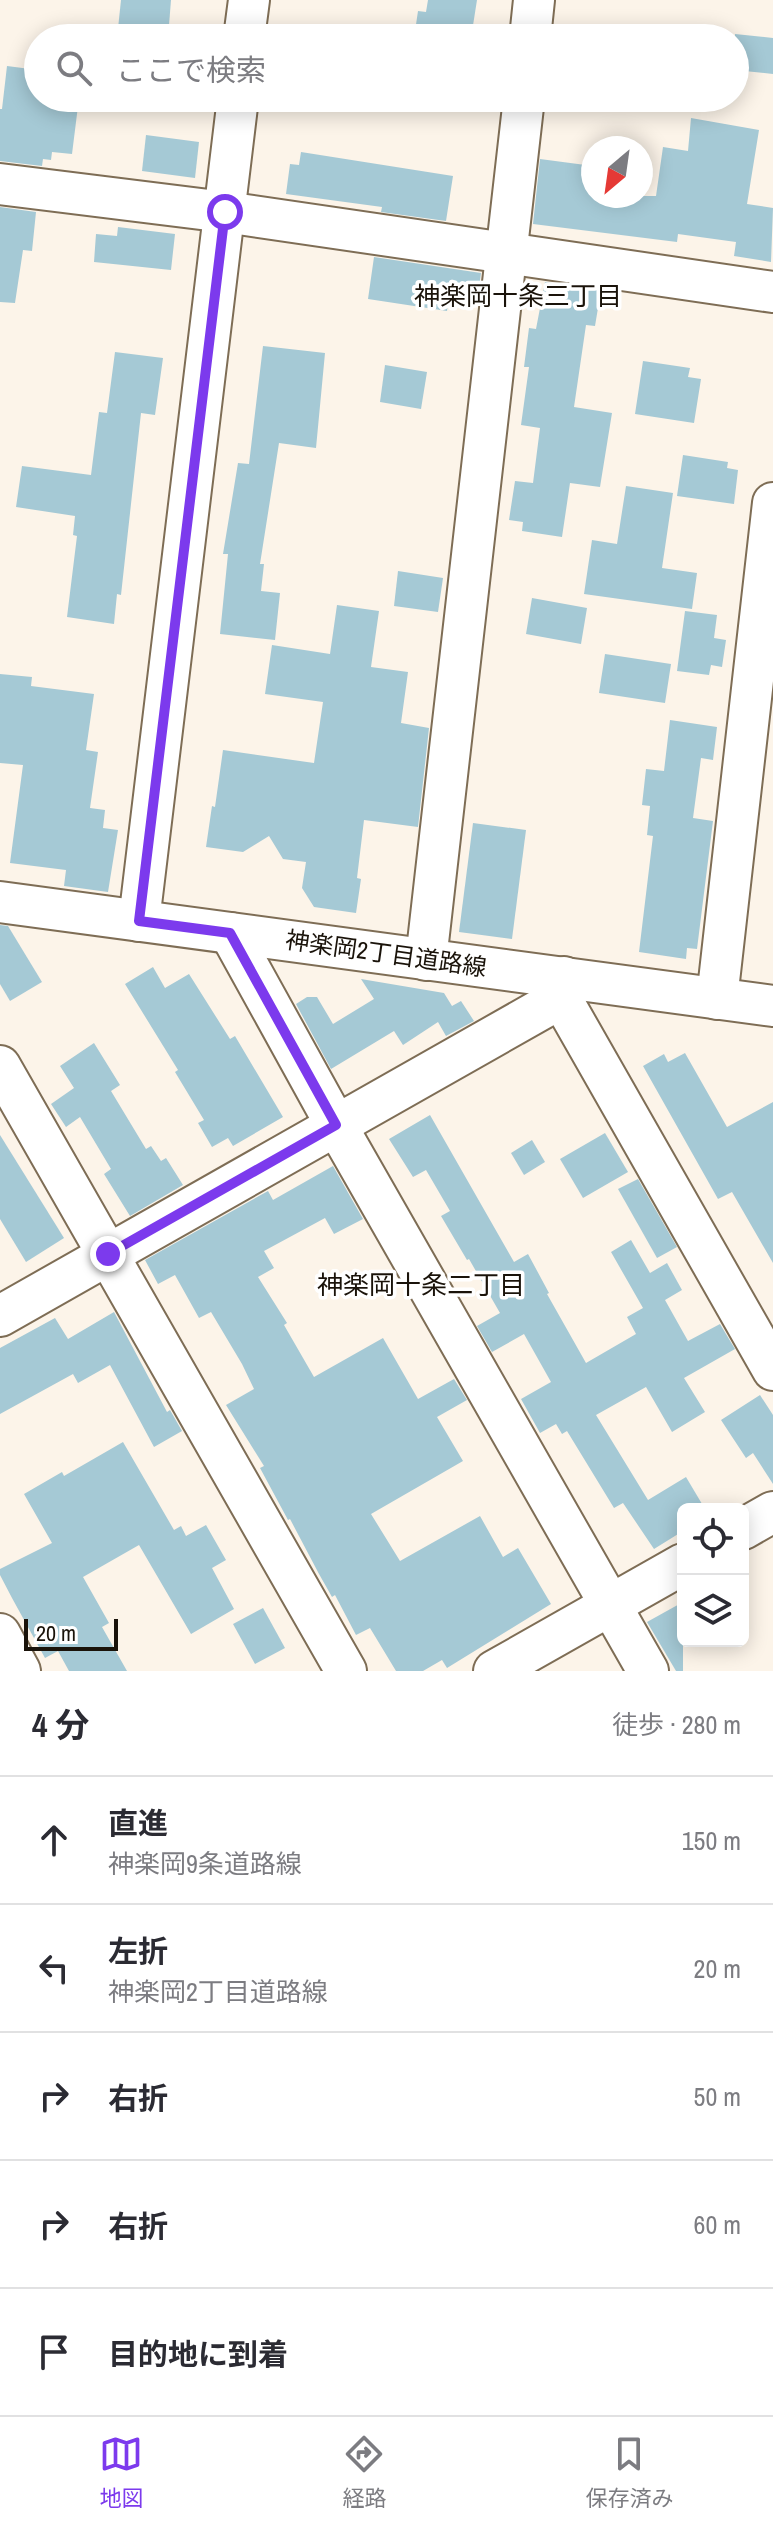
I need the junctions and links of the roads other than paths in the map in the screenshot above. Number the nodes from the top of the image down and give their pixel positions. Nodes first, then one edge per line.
1 (249, 0) edge
2 (534, 0) edge
3 (246, 24) edge
4 (531, 24) edge
5 (236, 112) edge
6 (522, 112) edge
7 (0, 184) edge
8 (225, 212) junction
9 (507, 251) junction
10 (773, 292) edge
11 (773, 503) edge
12 (0, 902) edge
13 (139, 921) junction
14 (230, 933) junction
15 (426, 960) junction
16 (562, 988) junction
17 (717, 999) junction
18 (773, 1006) edge
19 (0, 1066) edge
20 (336, 1125) junction
21 (108, 1254) junction
22 (0, 1316) edge
23 (773, 1370) edge
24 (773, 1512) edge
25 (749, 1526) edge
26 (677, 1567) edge
27 (610, 1606) junction
28 (0, 1634) edge
29 (20, 1671) edge
30 (346, 1671) edge
31 (494, 1671) edge
32 (648, 1671) edge

1 - 3 street
2 - 4 street
5 - 8 street
6 - 9 street
7 - 8 street
8 - 9 street
8 - 13 street
9 - 10 street
9 - 15 street
11 - 17 street
12 - 13 street, 神楽岡2丁目道路線
13 - 14 street, 神楽岡2丁目道路線
14 - 15 street, 神楽岡2丁目道路線
14 - 20 street
15 - 16 street, 神楽岡2丁目道路線
16 - 17 street, 神楽岡2丁目道路線
16 - 20 street
16 - 23 street
17 - 18 street, 神楽岡2丁目道路線
19 - 21 street
20 - 21 street
20 - 27 street
21 - 22 street
21 - 30 street
24 - 25 street
26 - 27 street
27 - 31 street
27 - 32 street
28 - 29 street

